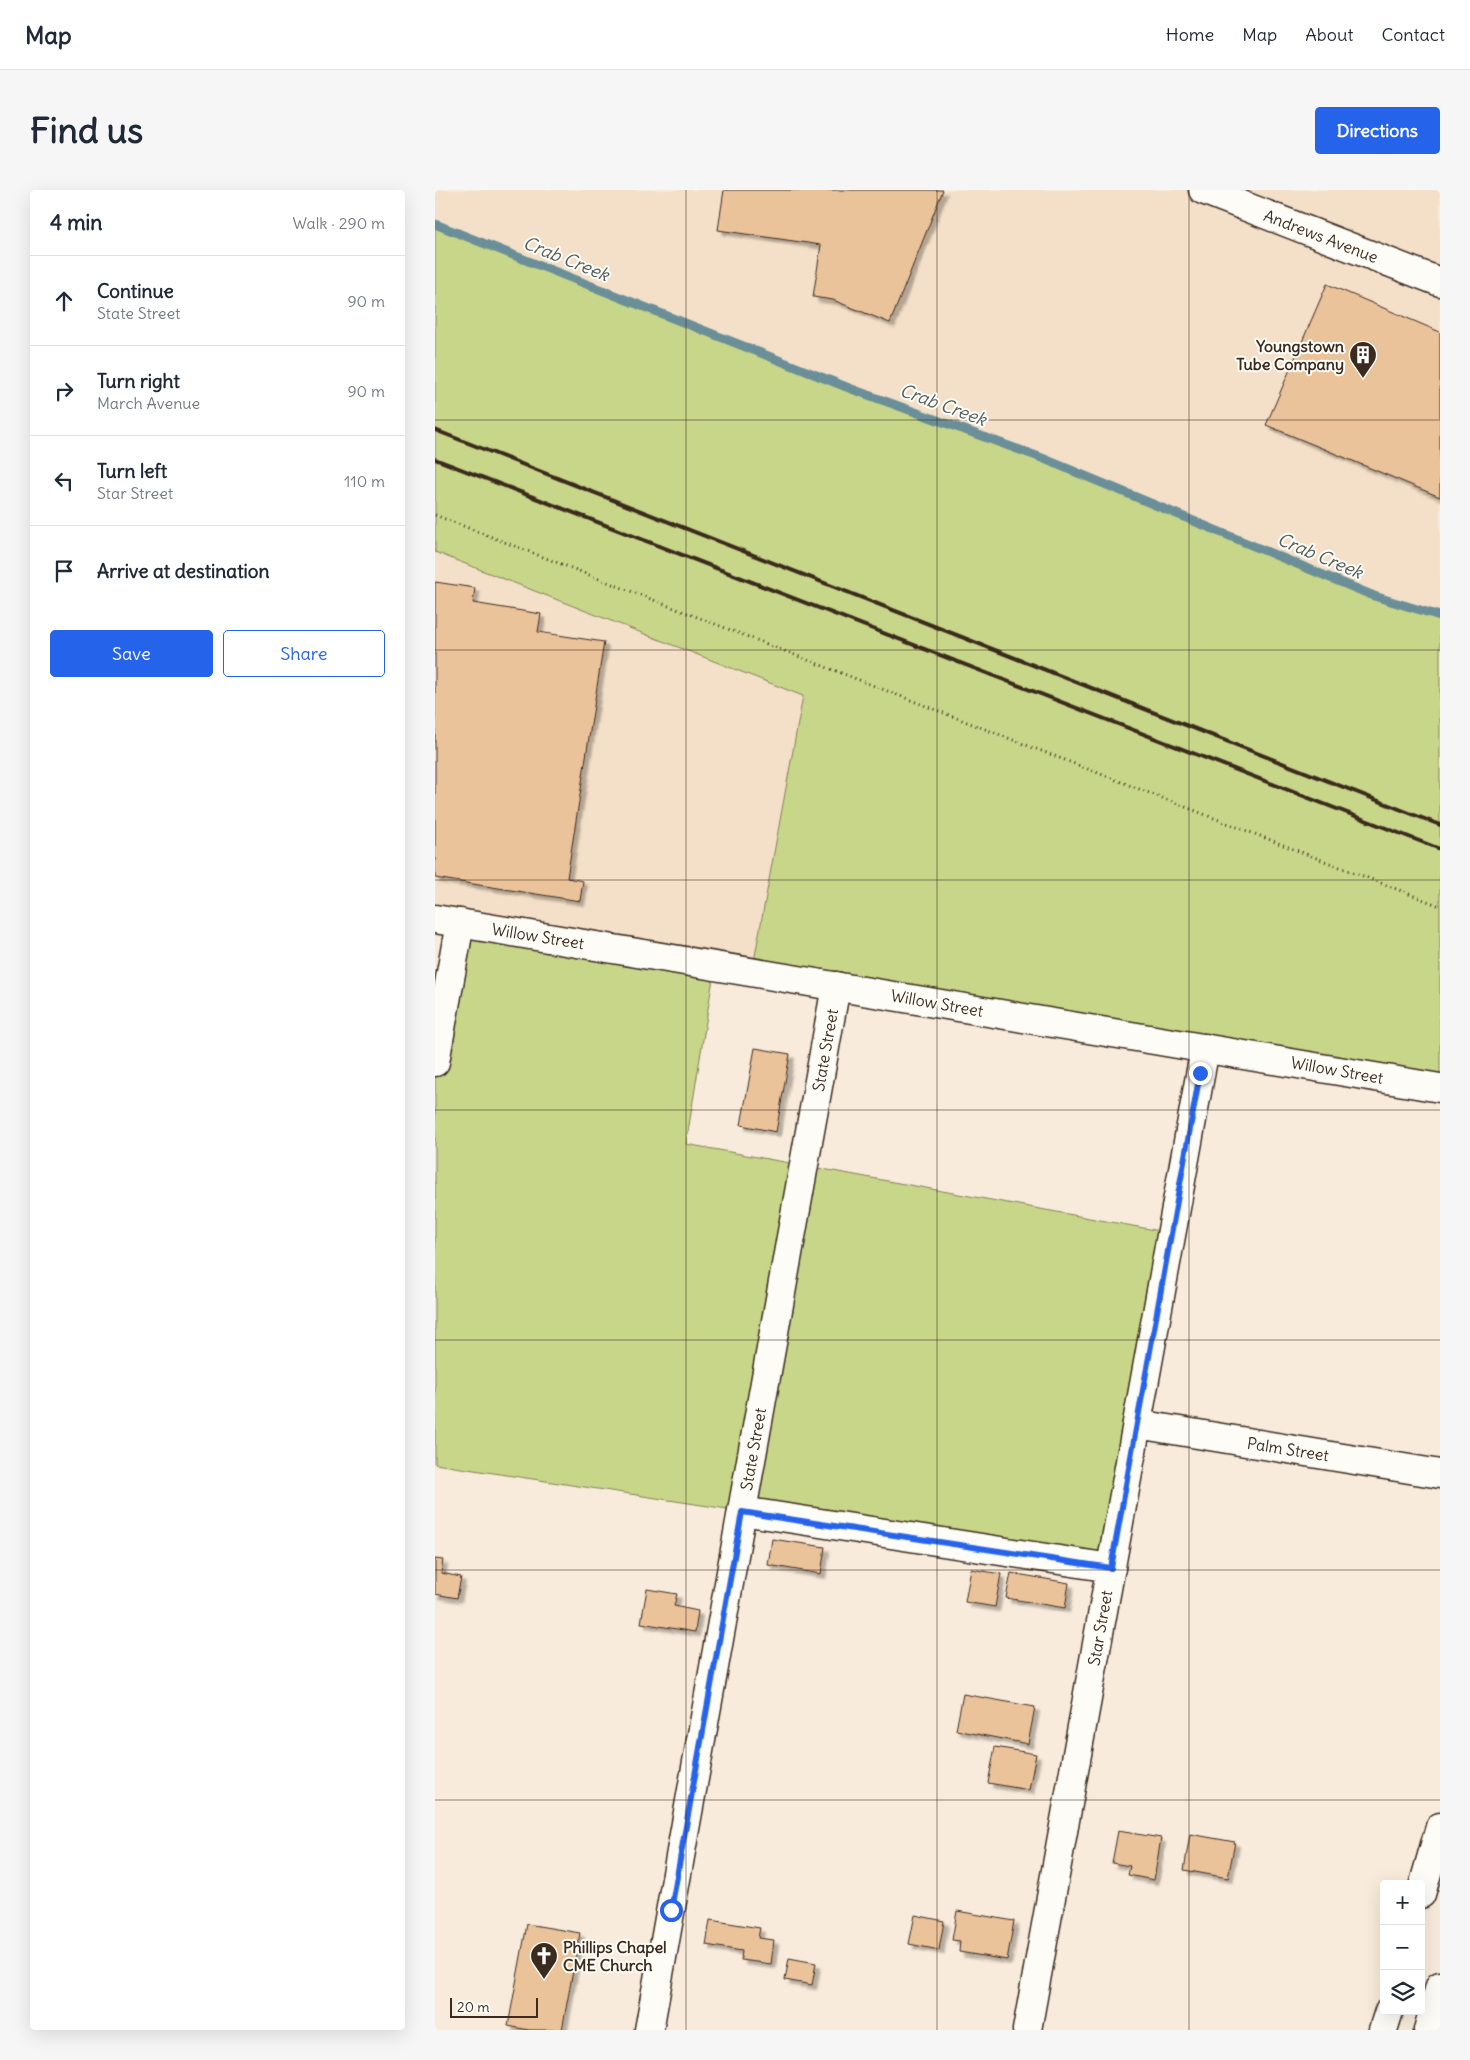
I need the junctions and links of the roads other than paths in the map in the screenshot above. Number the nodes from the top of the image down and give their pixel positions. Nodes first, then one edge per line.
1 (1203, 190) edge
2 (1440, 282) edge
3 (447, 921) edge
4 (836, 986) junction
5 (1205, 1048) junction
6 (435, 1062) edge
7 (1440, 1088) edge
8 (1137, 1424) junction
9 (1440, 1474) edge
10 (742, 1512) junction
11 (1111, 1568) junction
12 (1440, 1827) edge
13 (1425, 1880) edge
14 (1440, 1986) edge
15 (1388, 2015) edge
16 (649, 2030) edge
17 (1027, 2030) edge
18 (1383, 2030) edge
19 (1428, 2030) edge

1 - 2 street, Andrews Avenue
3 - 4 street, Willow Street
3 - 6 street
4 - 5 street, Willow Street
4 - 10 street, State Street
5 - 7 street, Willow Street
5 - 8 street, Star Street
8 - 9 street, Palm Street
8 - 11 street, Star Street
10 - 11 street
10 - 16 street, State Street
11 - 17 street, Star Street
12 - 13 street
14 - 19 street
15 - 18 street

